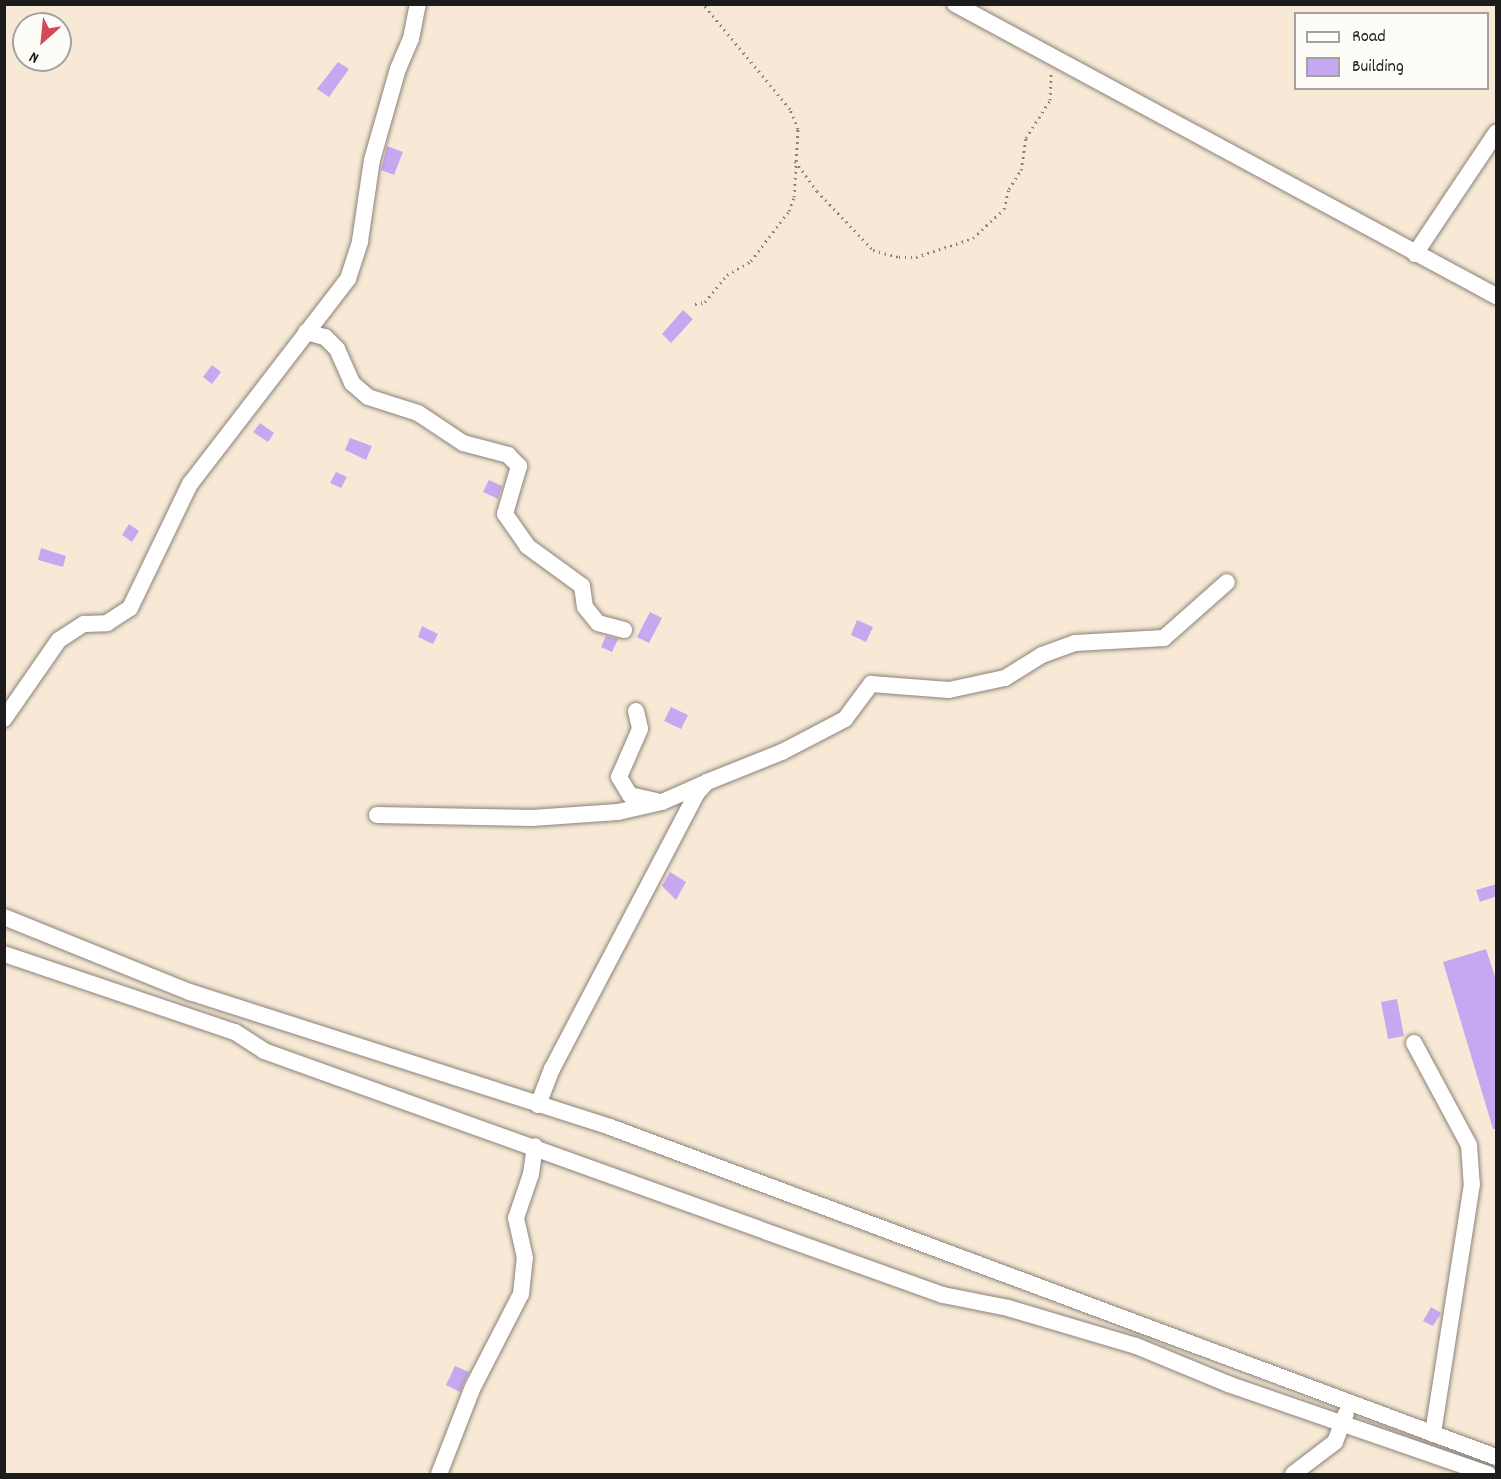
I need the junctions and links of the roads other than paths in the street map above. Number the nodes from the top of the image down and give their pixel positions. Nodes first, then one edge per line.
1 (418, 4) edge
2 (955, 4) edge
3 (1497, 133) edge
4 (1415, 254) junction
5 (1497, 296) edge
6 (306, 333) junction
7 (1227, 582) dead end
8 (624, 630) dead end
9 (636, 711) dead end
10 (4, 719) edge
11 (707, 782) junction
12 (662, 802) junction
13 (377, 815) dead end
14 (682, 822) junction
15 (4, 917) edge
16 (4, 954) edge
17 (1414, 1043) dead end
18 (538, 1105) junction
19 (535, 1146) junction
20 (1349, 1403) junction
21 (1343, 1423) junction
22 (1433, 1434) junction
23 (1497, 1456) edge
24 (439, 1474) edge
25 (1293, 1474) edge
26 (1488, 1474) edge

1 - 6 street
2 - 4 street
3 - 4 street
4 - 5 street
6 - 8 street
6 - 10 street
7 - 11 street
9 - 12 street
11 - 12 street
11 - 14 street
12 - 13 street
12 - 14 street
14 - 18 street
15 - 18 street
16 - 19 street
17 - 22 street
18 - 20 street
19 - 21 street
19 - 24 street
20 - 21 street
20 - 22 street
21 - 25 street
21 - 26 street
22 - 23 street

